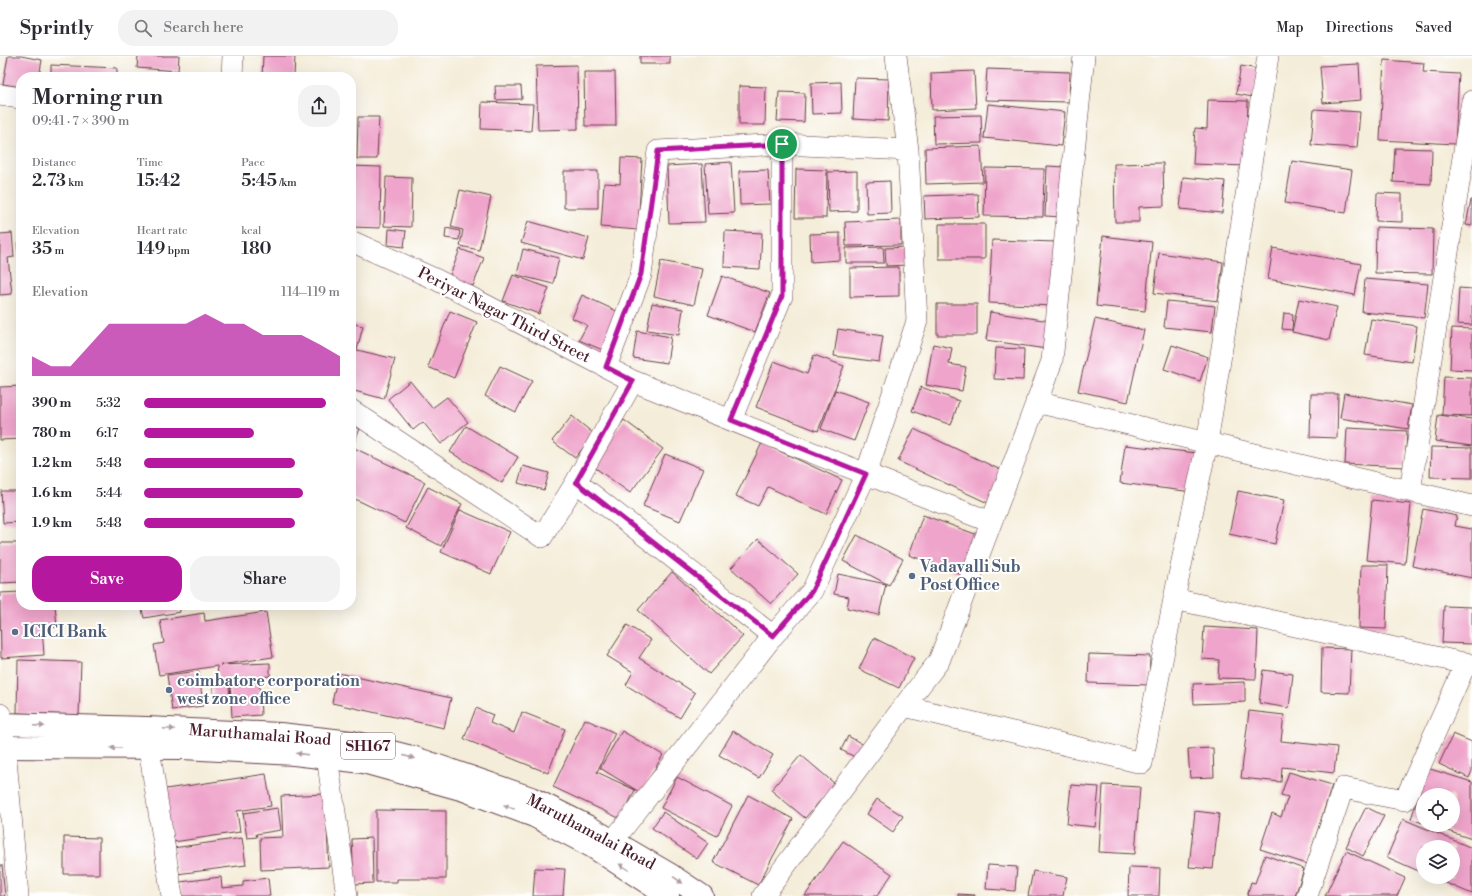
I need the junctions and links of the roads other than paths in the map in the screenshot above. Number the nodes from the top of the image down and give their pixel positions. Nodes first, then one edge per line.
1 (233, 56) edge
2 (896, 56) edge
3 (1084, 56) edge
4 (1268, 56) edge
5 (232, 72) edge
6 (0, 96) edge
7 (16, 98) edge
8 (1472, 101) edge
9 (782, 144) junction
10 (908, 150) junction
11 (356, 243) edge
12 (606, 367) junction
13 (633, 381) junction
14 (1036, 402) junction
15 (356, 413) edge
16 (731, 420) junction
17 (1207, 442) junction
18 (866, 474) junction
19 (576, 482) junction
20 (1410, 491) junction
21 (1472, 506) edge
22 (991, 522) junction
23 (1174, 599) junction
24 (773, 636) junction
25 (1469, 664) edge
26 (904, 706) junction
27 (1, 721) edge
28 (2, 747) edge
29 (149, 748) junction
30 (327, 757) junction
31 (613, 841) junction
32 (18, 896) edge
33 (172, 896) edge
34 (347, 896) edge
35 (668, 896) edge
36 (702, 896) edge
37 (763, 896) edge
38 (1307, 896) edge

1 - 5 street
2 - 10 street
3 - 14 street
4 - 17 street
6 - 7 street
8 - 20 street
9 - 10 street
9 - 12 street
9 - 16 street
10 - 18 street
11 - 12 street, Periyar Nagar Third Street
12 - 13 street, Periyar Nagar Third Street
13 - 16 street, Periyar Nagar Third Street
13 - 19 street
14 - 17 street
14 - 22 street
15 - 19 street
16 - 18 street, Periyar Nagar Third Street
17 - 20 street
17 - 23 street
18 - 22 street, Periyar Nagar Third Street
18 - 24 street
19 - 24 street
20 - 21 street
22 - 26 street
23 - 25 street
23 - 26 street
24 - 31 street
25 - 38 street
26 - 37 street
27 - 28 street
27 -> 31 main road, Maruthamalai Road / SH167
29 -> 28 main road, Maruthamalai Road / SH167
28 - 32 street
30 -> 29 main road, Maruthamalai Road / SH167
29 - 33 street
30 - 34 street
35 -> 30 main road, Maruthamalai Road / SH167
31 -> 36 main road, Maruthamalai Road / SH167

